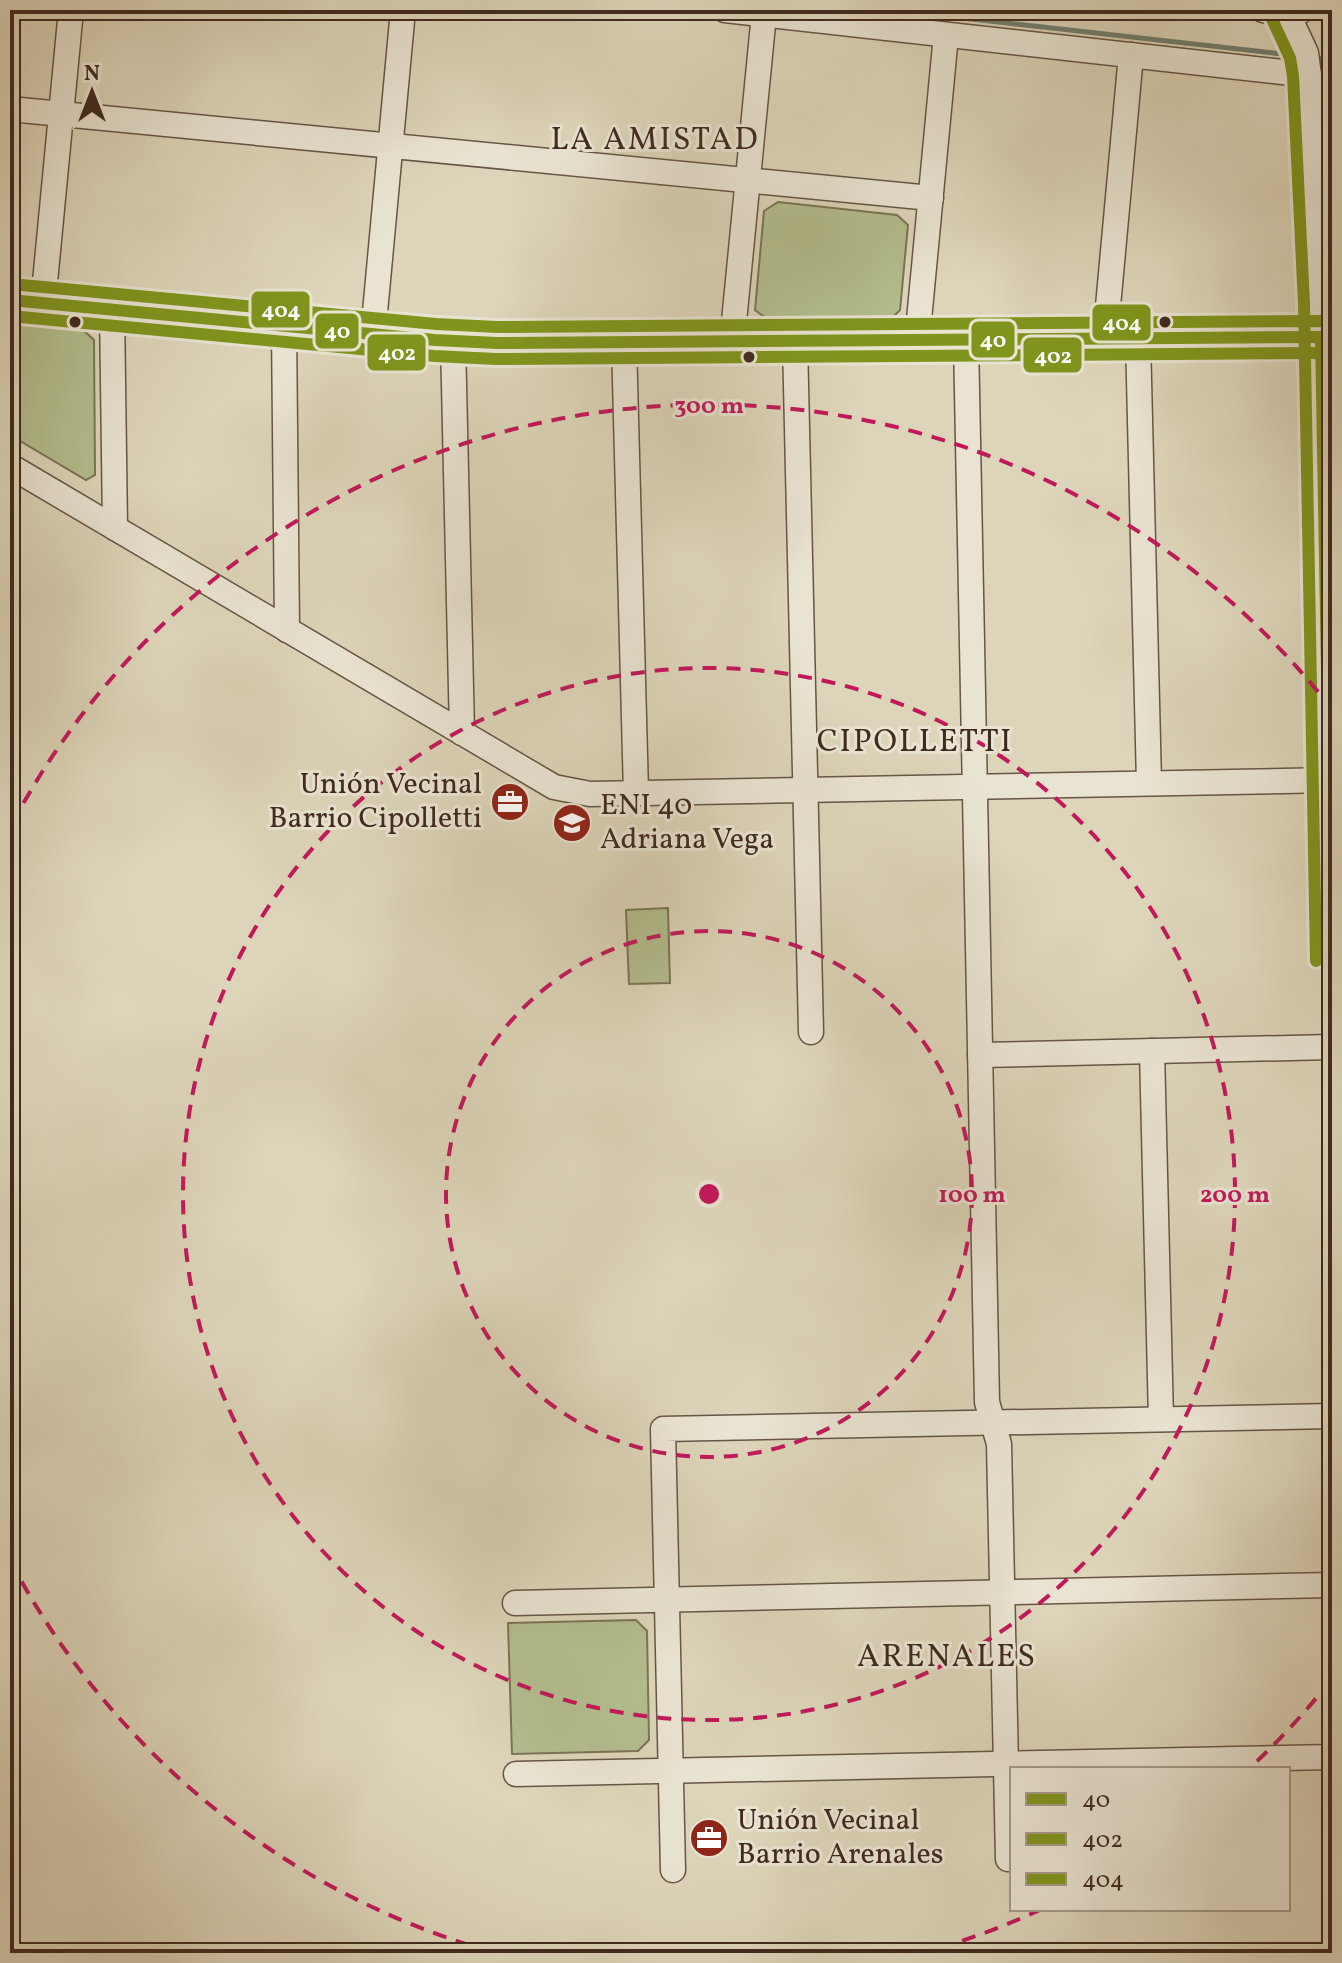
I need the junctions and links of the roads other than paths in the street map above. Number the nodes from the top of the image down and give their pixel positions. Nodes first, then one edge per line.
1 (71, 10) edge
2 (403, 10) edge
3 (725, 10) edge
4 (1263, 10) edge
5 (1292, 11) edge
6 (764, 14) junction
7 (946, 35) junction
8 (1131, 55) junction
9 (1307, 62) junction
10 (10, 109) edge
11 (61, 114) junction
12 (391, 146) junction
13 (747, 180) junction
14 (931, 198) junction
15 (10, 300) edge
16 (43, 303) junction
17 (112, 310) junction
18 (284, 326) junction
19 (373, 334) junction
20 (1321, 337) junction
21 (1105, 339) junction
22 (1138, 339) junction
23 (966, 340) junction
24 (453, 341) junction
25 (917, 341) junction
26 (732, 342) junction
27 (795, 342) junction
28 (624, 343) junction
29 (1327, 441) edge
30 (10, 466) edge
31 (115, 528) junction
32 (1329, 613) edge
33 (287, 630) junction
34 (462, 733) junction
35 (1330, 780) edge
36 (1149, 783) junction
37 (975, 787) junction
38 (806, 790) junction
39 (636, 793) junction
40 (1332, 961) edge
41 (811, 1032) dead end
42 (1332, 1047) edge
43 (1152, 1051) junction
44 (980, 1055) junction
45 (1332, 1416) edge
46 (1161, 1419) junction
47 (992, 1423) junction
48 (1332, 1585) edge
49 (1002, 1592) junction
50 (667, 1600) junction
51 (515, 1603) dead end
52 (1332, 1757) edge
53 (1005, 1764) junction
54 (671, 1771) junction
55 (516, 1774) dead end
56 (1008, 1859) dead end
57 (673, 1870) dead end

1 - 11 street
2 - 12 street
3 - 6 street
4 - 5 street
5 - 9 street
6 - 7 street
6 - 13 street
7 - 8 street
7 - 14 street
8 - 9 street
8 - 21 street
9 - 20 street
10 - 11 street
11 - 12 street
11 - 16 street
12 - 13 street
12 - 19 street
13 - 14 street
13 - 26 street
14 - 25 street
15 - 16 street
16 - 17 street
17 - 18 street
17 - 31 street
18 - 19 street
18 - 33 street
19 - 24 street
20 - 22 street
20 - 29 street
21 - 22 street
21 - 23 street
22 - 36 street
23 - 25 street
23 - 37 street
24 - 28 street
24 - 34 street
25 - 27 street
26 - 27 street
26 - 28 street
27 - 38 street
28 - 39 street
29 - 32 street
30 - 31 street
31 - 33 street
32 - 35 street
33 - 34 street
34 - 39 street
35 - 36 street
35 - 40 street
36 - 37 street
37 - 38 street
37 - 44 street
38 - 39 street
38 - 41 street
42 - 43 street
43 - 44 street
43 - 46 street
44 - 47 street
45 - 46 street
46 - 47 street
47 - 49 street
47 - 50 street
48 - 49 street
49 - 50 street
49 - 53 street
50 - 51 street
50 - 54 street
52 - 53 street
53 - 54 street
53 - 56 street
54 - 55 street
54 - 57 street

